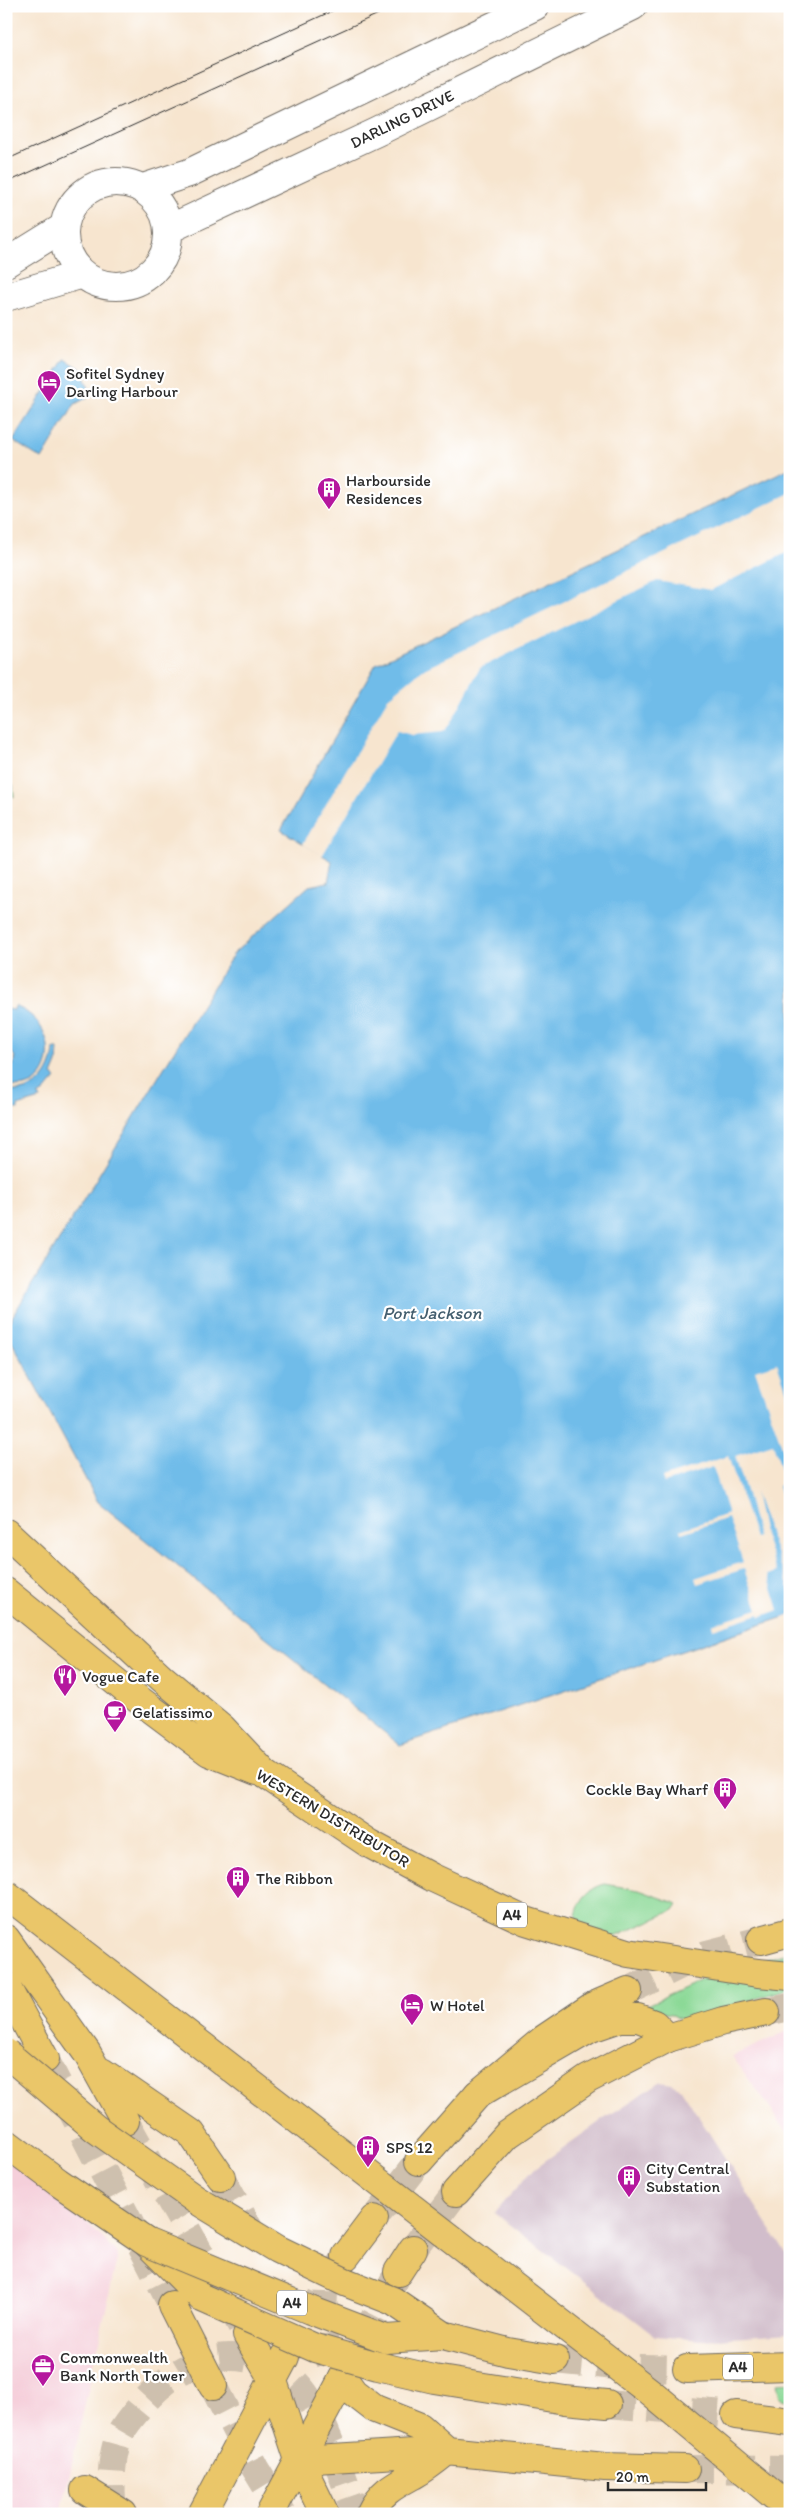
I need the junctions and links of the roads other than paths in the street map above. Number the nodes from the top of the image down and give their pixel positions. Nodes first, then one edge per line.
1 (535, 6) edge
2 (633, 6) edge
3 (143, 188) junction
4 (64, 227) junction
5 (169, 229) junction
6 (6, 263) edge
7 (83, 274) junction
8 (6, 297) edge
9 (6, 1533) edge
10 (6, 1592) edge
11 (265, 1774) junction
12 (6, 1894) edge
13 (790, 1932) edge
14 (6, 1939) edge
15 (761, 1940) tunnel mouth
16 (790, 1976) edge
17 (6, 1986) edge
18 (628, 1990) tunnel mouth
19 (766, 2012) tunnel mouth
20 (668, 2038) junction
21 (6, 2052) edge
22 (45, 2059) tunnel mouth
23 (94, 2067) junction
24 (478, 2094) junction
25 (126, 2121) tunnel mouth
26 (6, 2143) edge
27 (418, 2161) tunnel mouth
28 (221, 2177) tunnel mouth
29 (456, 2192) tunnel mouth
30 (374, 2219) tunnel mouth
31 (146, 2242) junction
32 (413, 2249) tunnel mouth
33 (346, 2256) tunnel mouth
34 (398, 2272) tunnel mouth
35 (172, 2305) tunnel mouth
36 (247, 2335) tunnel mouth
37 (443, 2336) junction
38 (555, 2360) tunnel mouth
39 (790, 2366) edge
40 (278, 2368) junction
41 (687, 2369) tunnel mouth
42 (213, 2386) tunnel mouth
43 (607, 2404) tunnel mouth
44 (736, 2415) tunnel mouth
45 (790, 2422) edge
46 (447, 2451) junction
47 (299, 2460) junction
48 (685, 2469) tunnel mouth
49 (85, 2490) dead end
50 (790, 2509) edge
51 (201, 2511) edge
52 (123, 2514) edge
53 (270, 2514) edge
54 (325, 2514) edge
55 (370, 2514) edge

1 - 3 street
2 - 5 street, DARLING DRIVE
3 - 4 street
3 - 5 street
4 - 6 street
4 - 7 street
5 - 7 street
7 - 8 street
9 - 11 main road
10 - 11 main road, WESTERN DISTRIBUTOR / A4
11 - 16 main road, WESTERN DISTRIBUTOR / A4, bridge
12 - 50 main road, bridge
13 - 15 main road
14 - 23 main road
17 - 22 main road
18 - 24 main road
19 - 20 main road
20 - 24 main road
20 - 29 main road
21 - 37 main road, bridge
23 - 25 main road
23 - 28 main road
24 - 27 main road
26 - 31 main road, A4, bridge
30 - 33 main road
31 - 37 main road, A4, bridge
31 - 43 main road, bridge
32 - 34 main road
35 - 42 main road
36 - 40 main road
37 - 38 main road, A4
39 - 41 main road, A4
40 - 47 main road
40 - 51 main road
44 - 45 main road
46 - 47 main road
46 - 47 main road
46 - 48 main road
46 - 55 main road
47 - 53 main road
47 - 54 main road
49 - 52 main road

